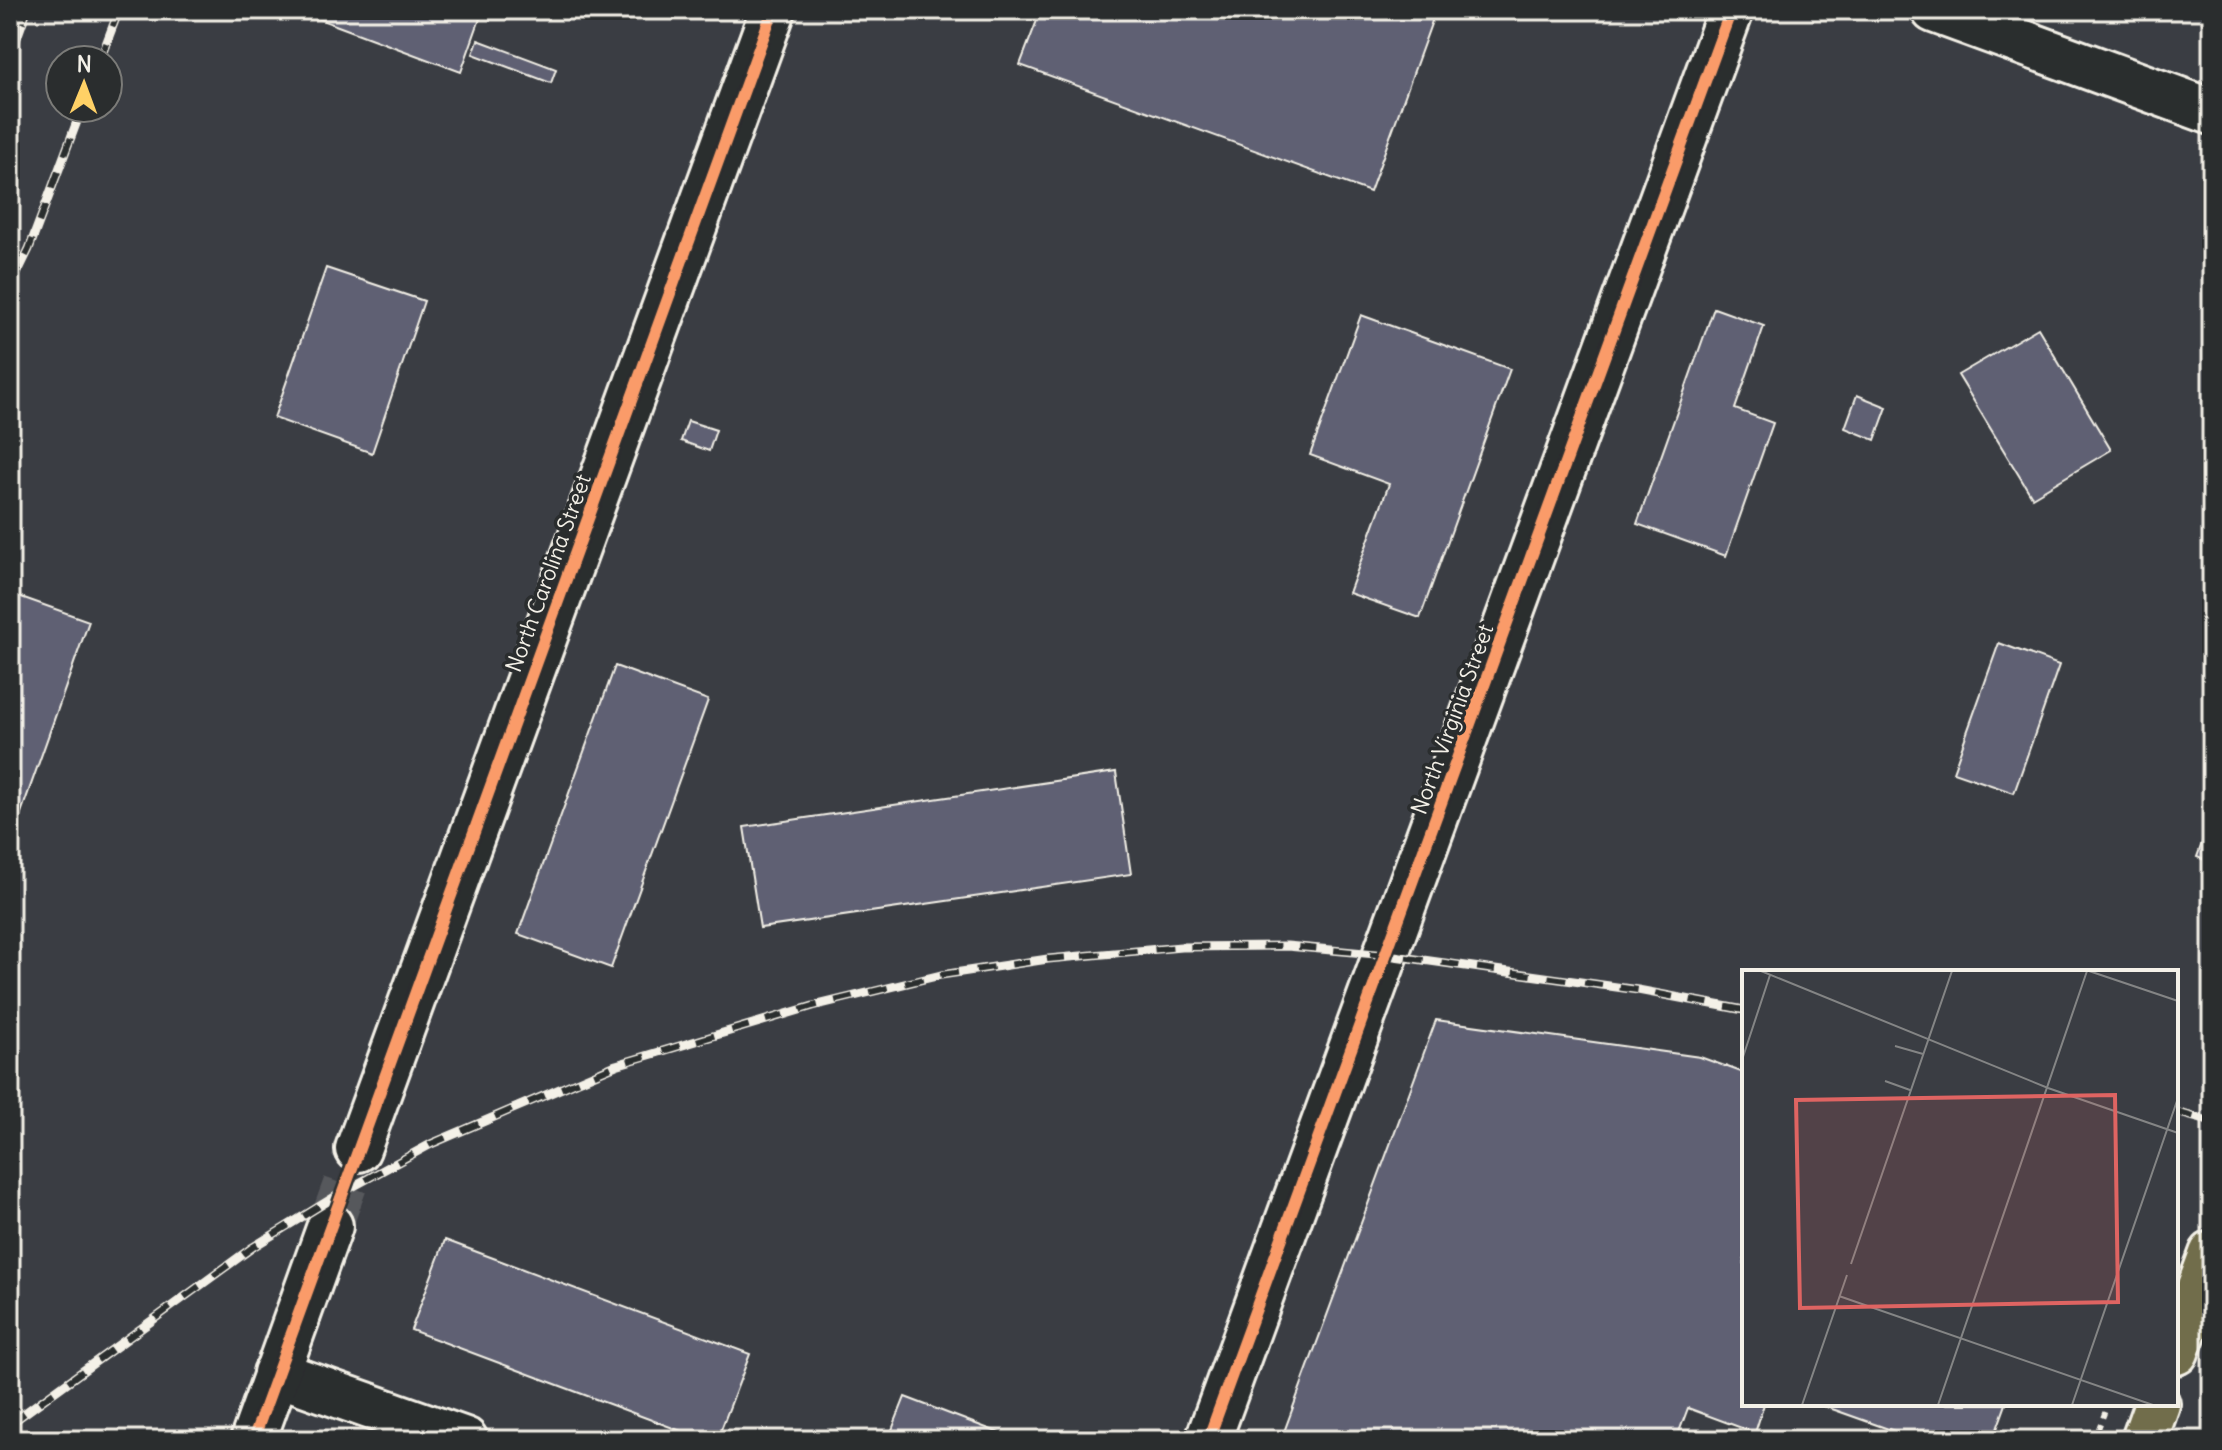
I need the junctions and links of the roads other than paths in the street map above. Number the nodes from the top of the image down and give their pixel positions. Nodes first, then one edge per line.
1 (773, 10) edge
2 (1731, 10) edge
3 (1934, 10) edge
4 (2212, 112) edge
5 (358, 1149) tunnel mouth
6 (330, 1226) tunnel mouth
7 (2212, 1254) edge
8 (2178, 1347) edge
9 (276, 1373) junction
10 (2156, 1406) edge
11 (253, 1440) edge
12 (465, 1440) edge
13 (1208, 1440) edge
14 (2144, 1440) edge

1 - 5 street, North Carolina Street
2 - 13 street, North Virginia Street
3 - 4 street
6 - 9 street
7 - 8 main road
9 - 11 street
9 - 12 street
10 - 14 main road

